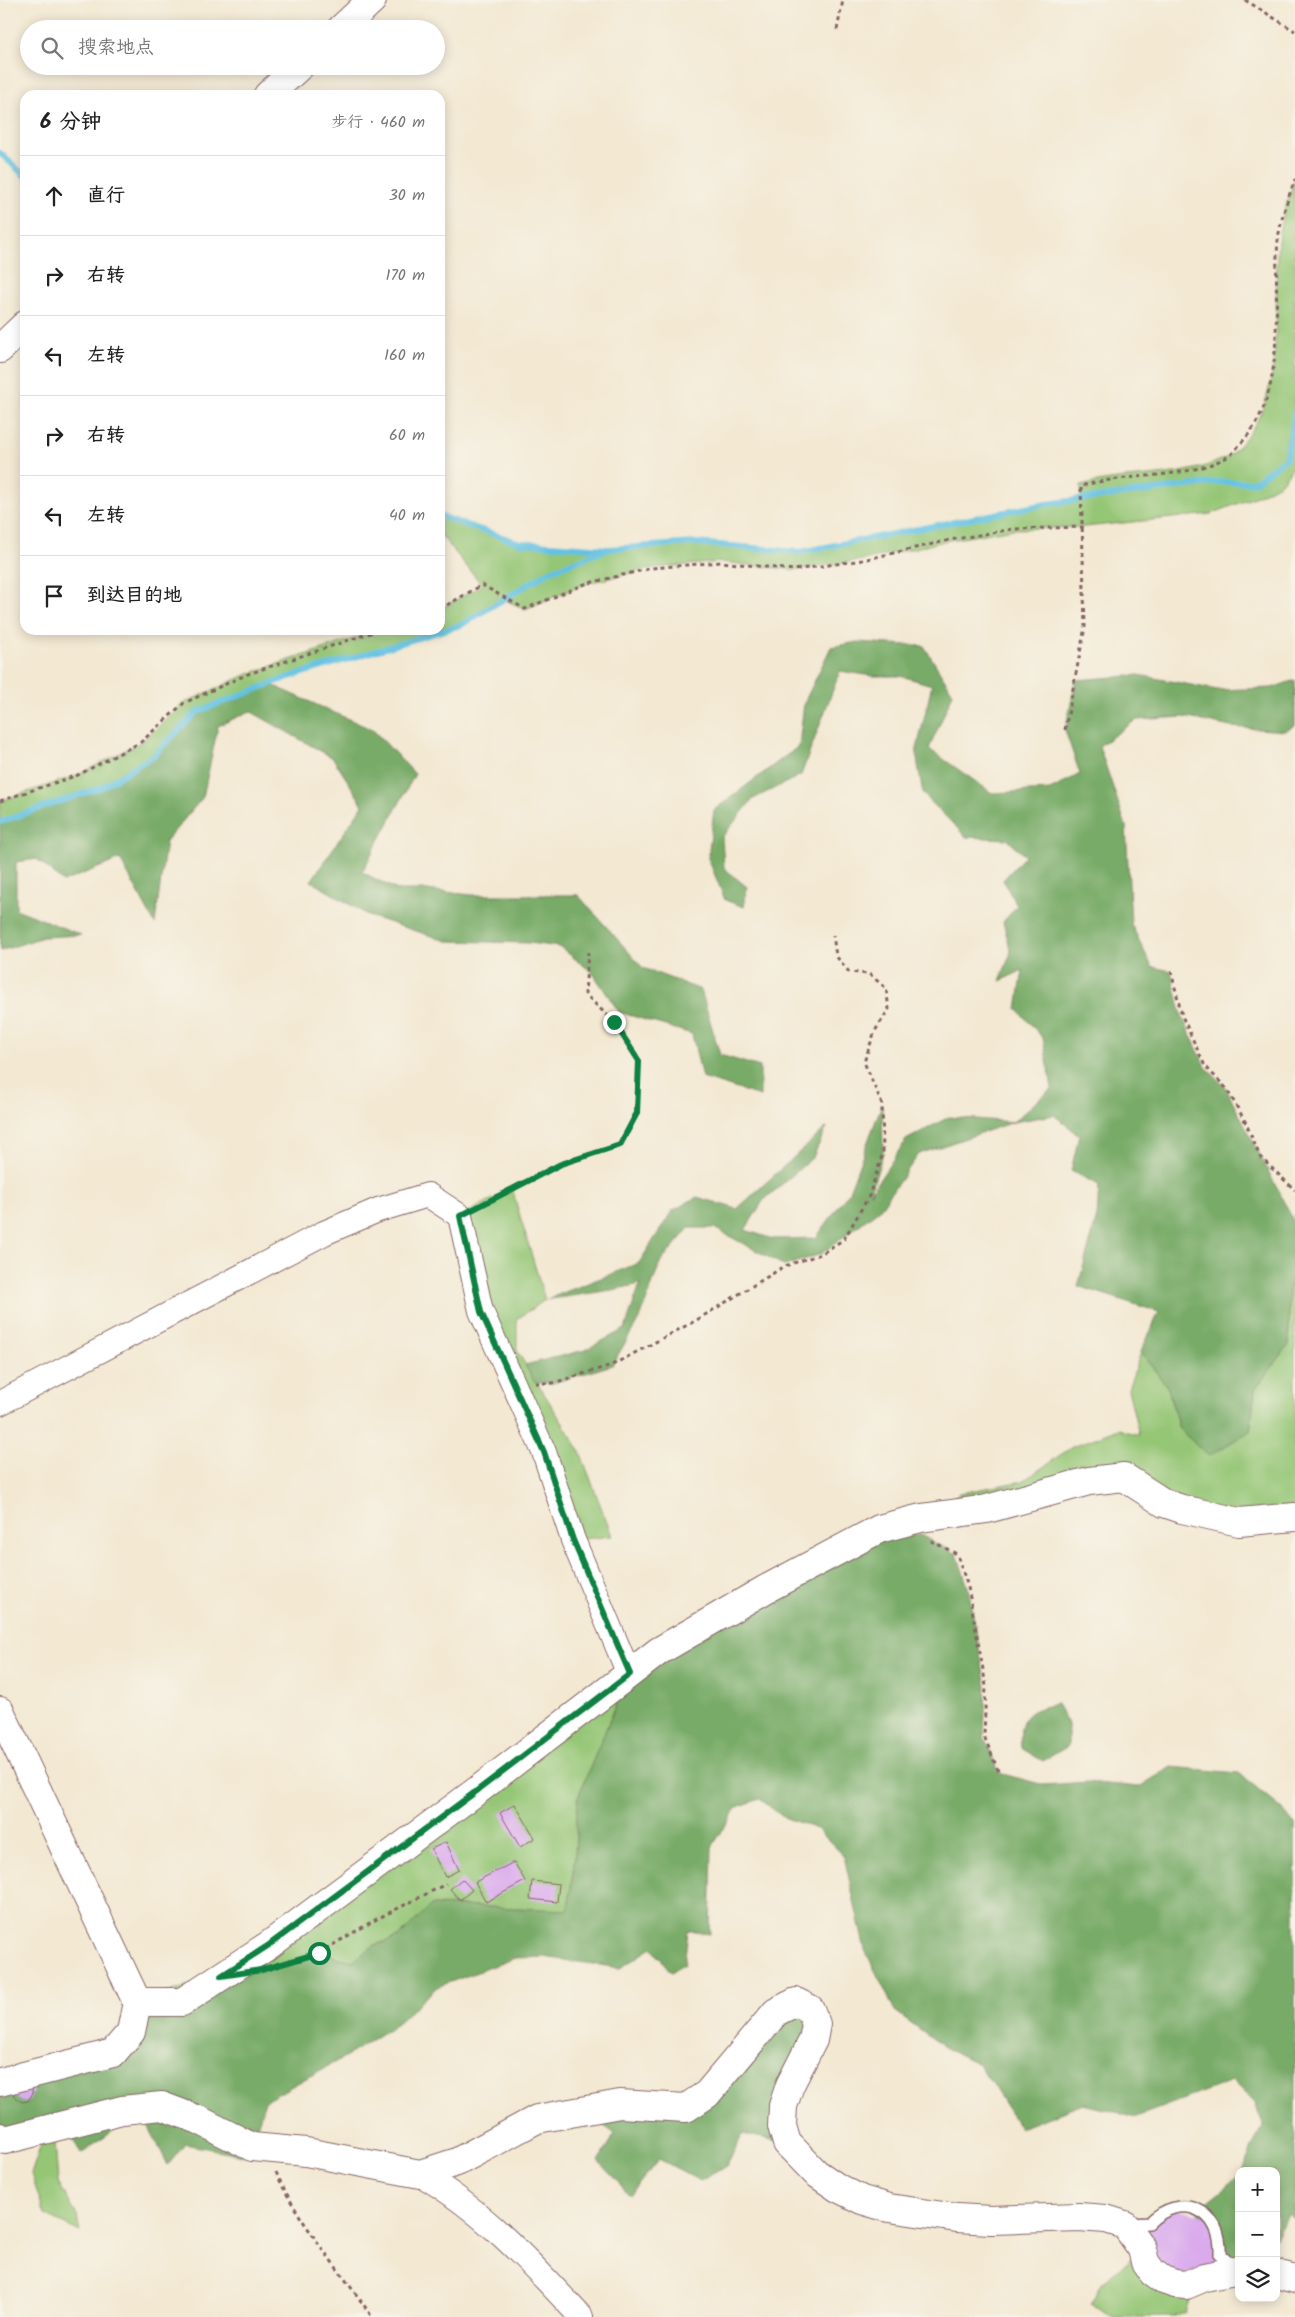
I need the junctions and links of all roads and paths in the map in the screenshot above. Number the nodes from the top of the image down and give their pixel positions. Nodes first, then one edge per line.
1 (372, 0) edge
2 (843, 0) edge
3 (1245, 0) edge
4 (351, 20) edge
5 (837, 30) dead end
6 (1295, 31) edge
7 (290, 75) edge
8 (274, 90) edge
9 (1295, 179) edge
10 (20, 330) edge
11 (0, 349) edge
12 (1084, 527) junction
13 (445, 605) edge
14 (364, 635) edge
15 (1065, 730) dead end
16 (0, 801) edge
17 (833, 935) dead end
18 (588, 952) dead end
19 (1171, 971) dead end
20 (1295, 1190) edge
21 (460, 1216) junction
22 (512, 1383) junction
23 (0, 1403) edge
24 (1295, 1517) edge
25 (927, 1539) dead end
26 (630, 1674) junction
27 (0, 1711) edge
28 (998, 1773) dead end
29 (446, 1884) dead end
30 (286, 1962) dead end
31 (137, 2002) junction
32 (0, 2082) edge
33 (0, 2137) edge
34 (266, 2148) junction
35 (420, 2174) junction
36 (1125, 2225) junction
37 (1235, 2268) edge
38 (1235, 2271) edge
39 (1280, 2275) edge
40 (1295, 2279) edge
41 (372, 2317) edge
42 (580, 2317) edge

1 - 4 street
2 - 5 path
3 - 6 path
7 - 8 street
9 - 12 path
10 - 11 street
12 - 13 path
12 - 15 path
14 - 16 path
17 - 22 path
18 - 21 path
19 - 20 path
21 - 22 street
21 - 23 street
22 - 26 street
24 - 26 street
25 - 28 path
26 - 31 street
27 - 31 street
29 - 30 path
31 - 32 street
33 - 34 street
34 - 35 street
34 - 41 path
35 - 36 street
35 - 42 street
36 - 37 lane
36 - 38 street
39 - 40 street

